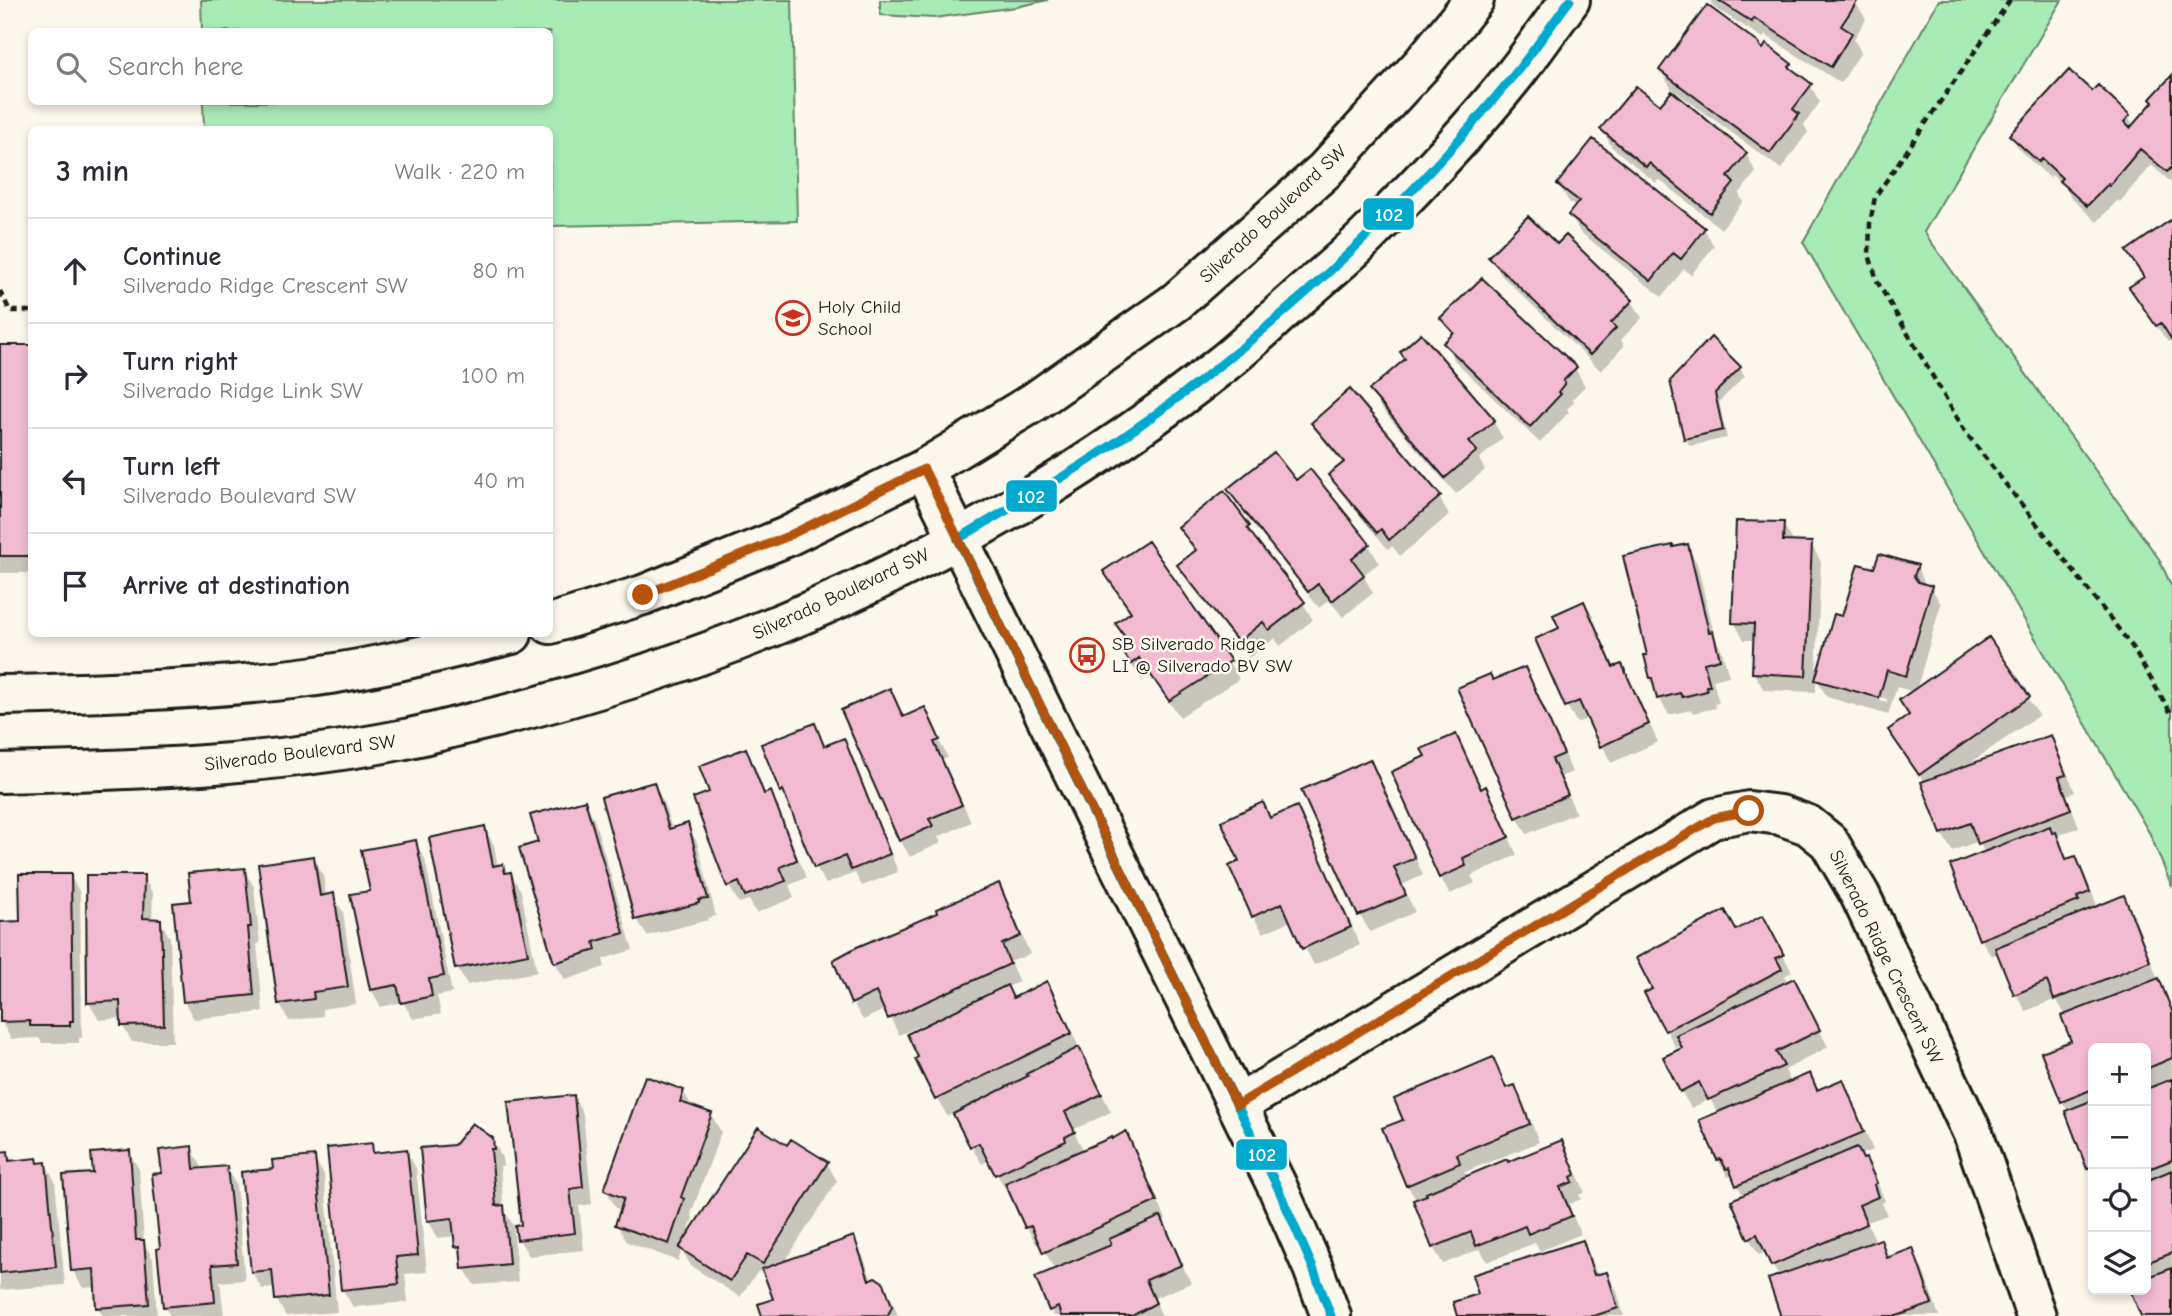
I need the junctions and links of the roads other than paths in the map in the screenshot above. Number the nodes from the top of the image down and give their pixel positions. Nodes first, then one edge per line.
1 (1474, 0) edge
2 (1570, 0) edge
3 (924, 469) junction
4 (958, 539) junction
5 (553, 623) edge
6 (499, 637) edge
7 (0, 695) edge
8 (0, 773) edge
9 (1237, 1105) junction
10 (1331, 1316) edge
11 (2036, 1316) edge

1 - 3 street, Silverado Boulevard SW
2 - 4 street, Silverado Boulevard SW
3 - 4 street
3 - 5 street, Silverado Boulevard SW
4 - 8 street, Silverado Boulevard SW
4 - 9 street
6 - 7 street
9 - 10 street
9 - 11 street, Silverado Ridge Crescent SW

